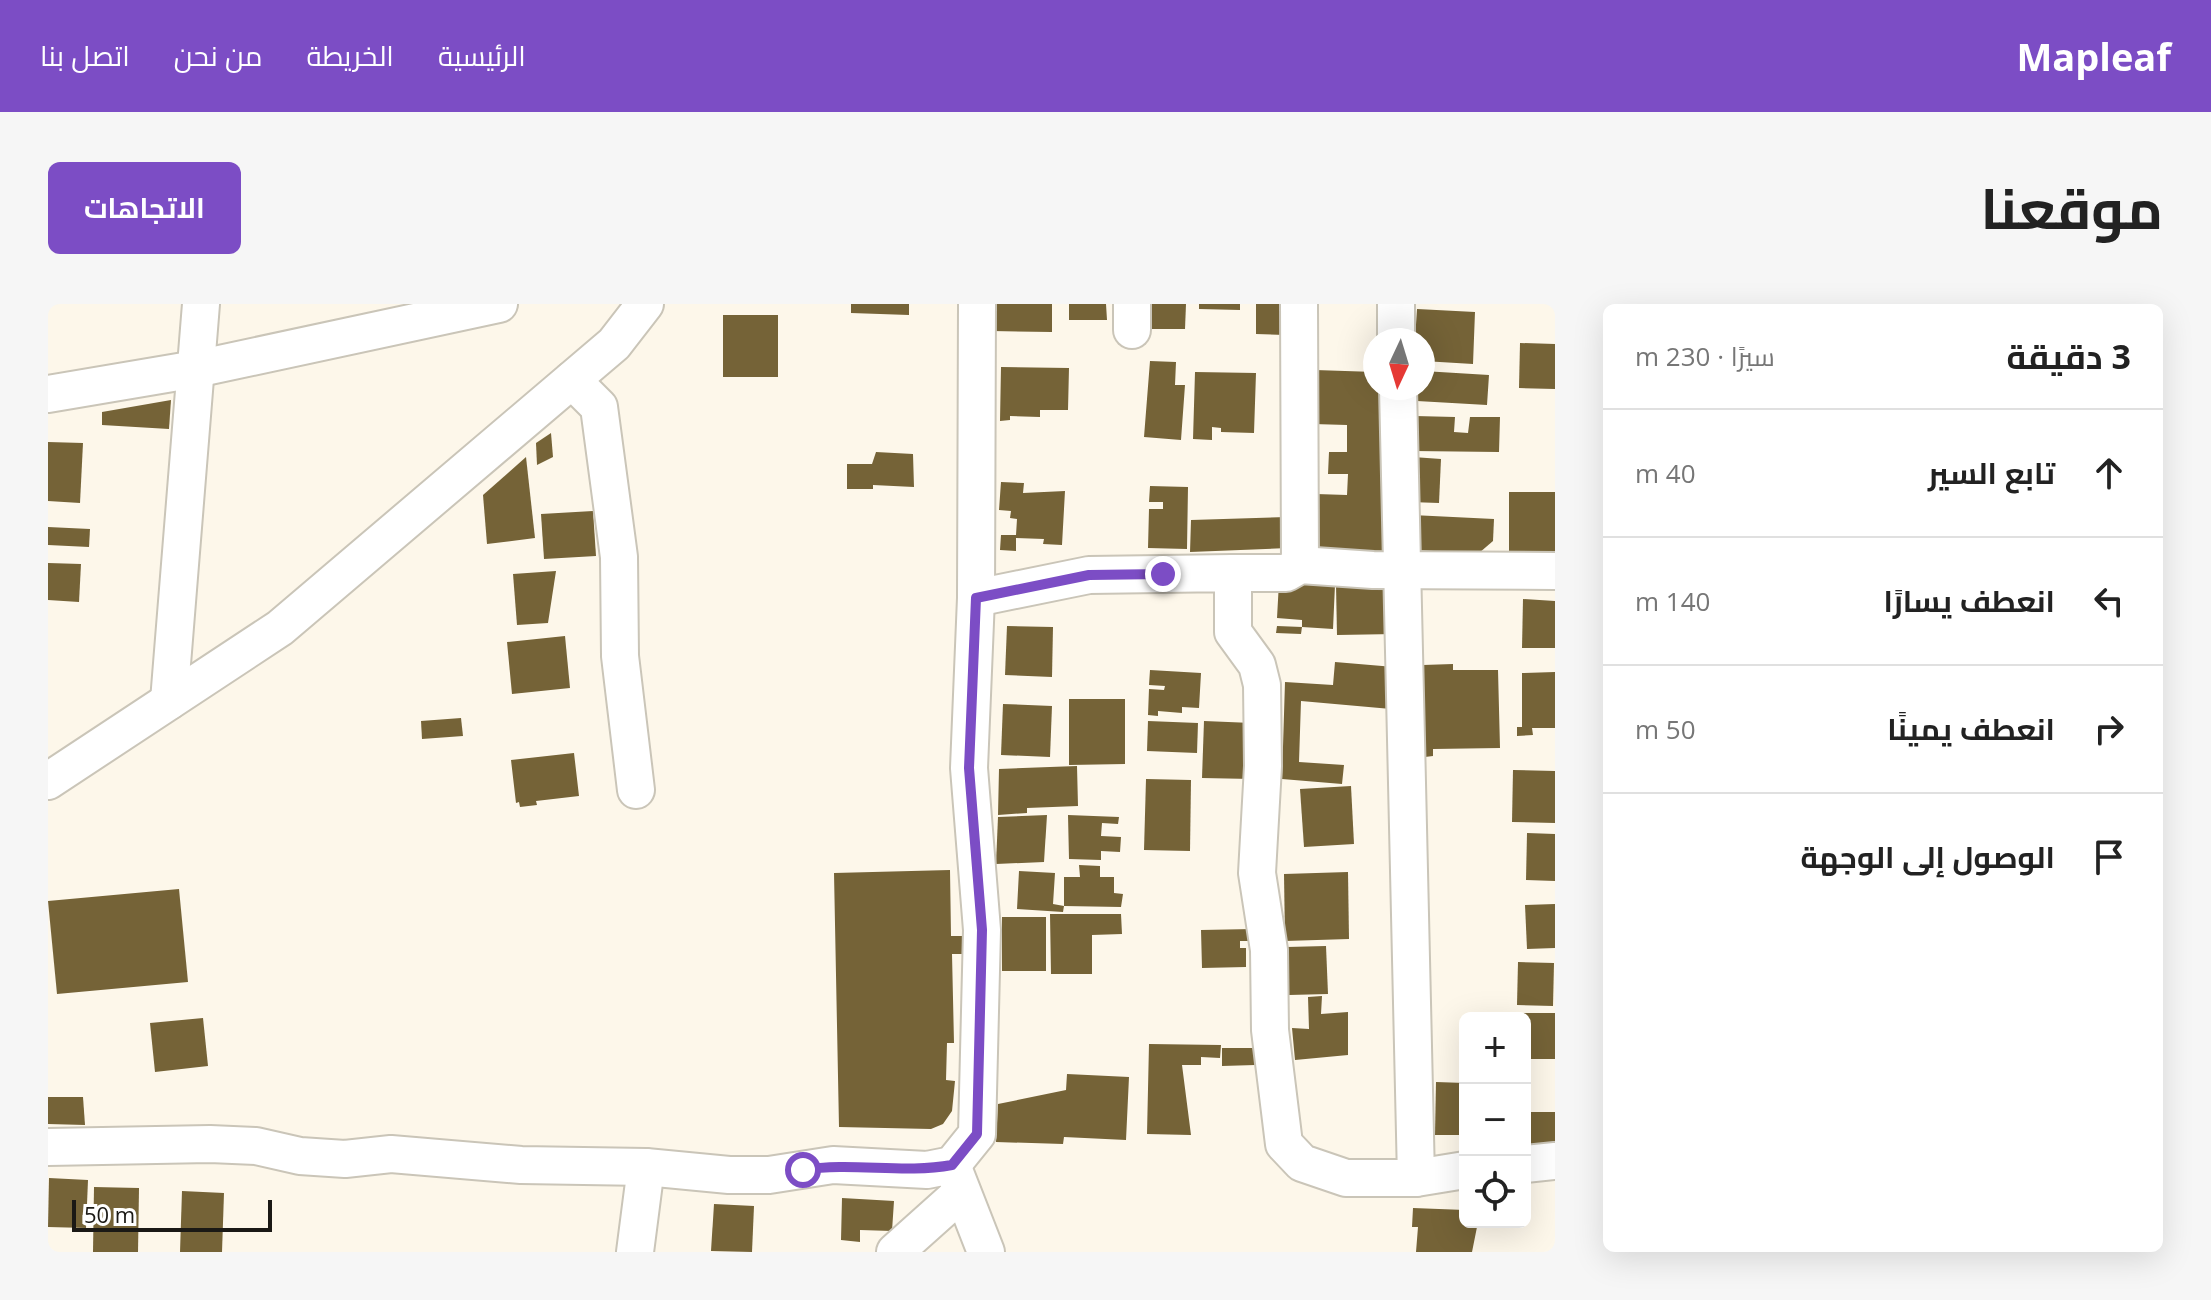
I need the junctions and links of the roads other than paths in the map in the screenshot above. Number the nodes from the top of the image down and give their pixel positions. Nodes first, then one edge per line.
1 (201, 304) edge
2 (645, 304) edge
3 (977, 304) edge
4 (1299, 304) edge
5 (1396, 304) edge
6 (477, 307) edge
7 (1396, 328) edge
8 (196, 369) junction
9 (572, 380) junction
10 (48, 394) edge
11 (1398, 400) edge
12 (1300, 565) junction
13 (1404, 570) junction
14 (1555, 571) edge
15 (1233, 573) junction
16 (976, 598) junction
17 (169, 701) junction
18 (48, 781) edge
19 (636, 790) dead end
20 (48, 1147) edge
21 (1555, 1161) edge
22 (1531, 1163) edge
23 (646, 1167) junction
24 (1459, 1171) edge
25 (957, 1178) junction
26 (1416, 1178) junction
27 (635, 1252) edge
28 (895, 1252) edge
29 (986, 1252) edge

1 - 8 street
2 - 9 street
3 - 16 street
4 - 12 street
5 - 7 street
6 - 8 street
8 - 10 street
8 - 17 street
9 - 17 street
9 - 19 street
11 - 13 street
12 - 13 street
12 - 15 street
13 - 14 street
13 - 26 street
15 - 16 street
15 - 26 street
16 - 25 street
17 - 18 street
20 - 23 street
21 - 22 street
23 - 25 street
23 - 27 street
24 - 26 street
25 - 28 street
25 - 29 street

